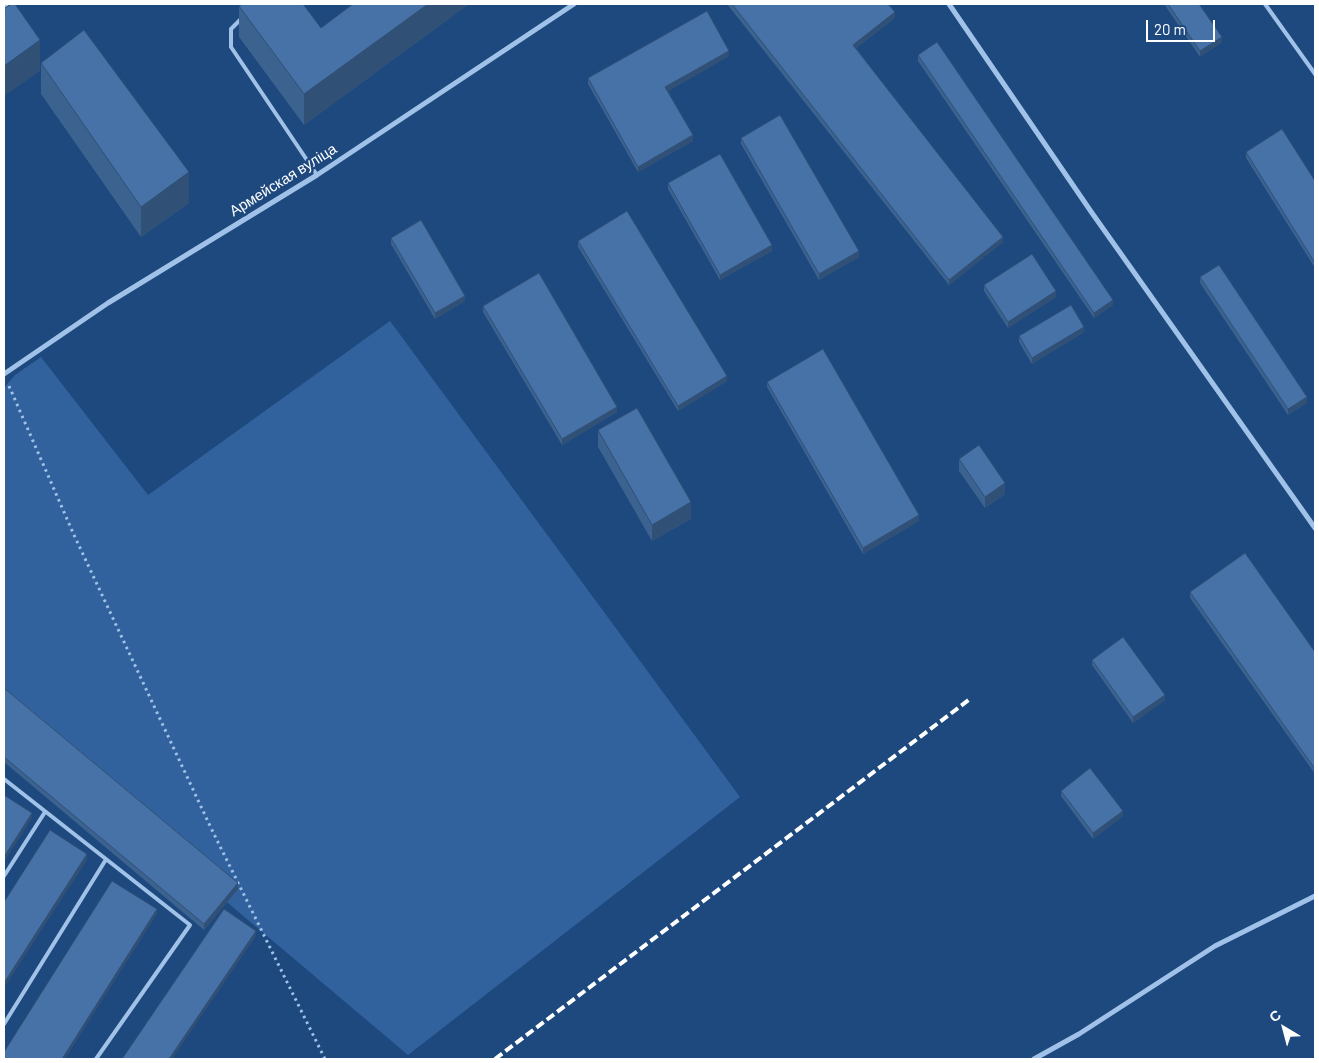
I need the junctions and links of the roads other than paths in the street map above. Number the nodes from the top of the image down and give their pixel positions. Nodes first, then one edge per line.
1 (7, 4) edge
2 (574, 4) edge
3 (950, 4) edge
4 (1264, 4) edge
5 (4, 6) edge
6 (247, 14) edge
7 (1315, 74) edge
8 (317, 176) junction
9 (4, 374) edge
10 (1315, 528) edge
11 (4, 779) edge
12 (45, 812) junction
13 (106, 861) junction
14 (4, 876) edge
15 (1315, 896) edge
16 (4, 1024) edge
17 (96, 1059) edge
18 (1034, 1059) edge

1 - 5 lane
2 - 8 street, Армейская вуліца
3 - 10 street
4 - 7 lane
6 - 8 lane
8 - 9 street, Армейская вуліца
11 - 12 lane
12 - 13 lane
12 - 14 lane
13 - 16 lane
13 - 17 lane
15 - 18 street

